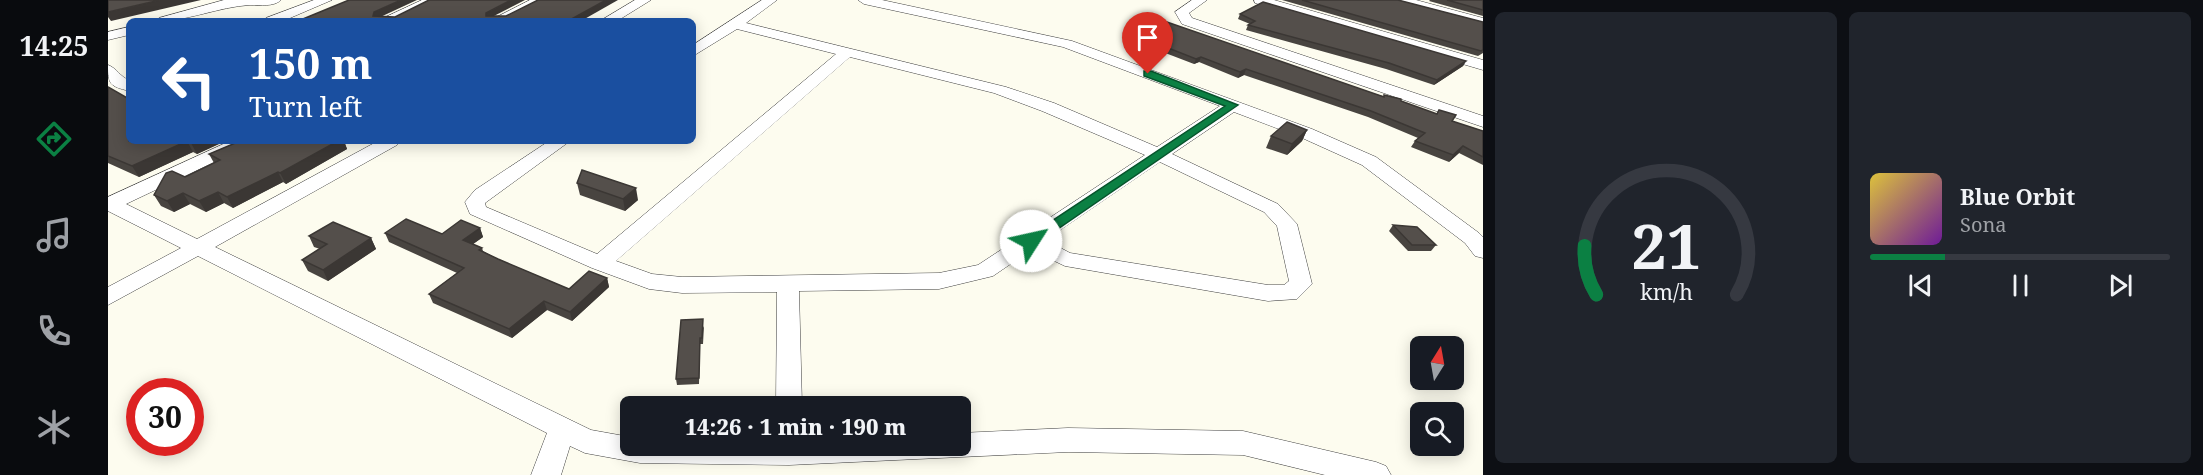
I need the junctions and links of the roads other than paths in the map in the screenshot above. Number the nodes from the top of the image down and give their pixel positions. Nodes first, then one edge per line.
1 (275, 0) edge
2 (326, 0) edge
3 (433, 0) edge
4 (540, 0) edge
5 (645, 0) edge
6 (771, 0) edge
7 (864, 0) edge
8 (1201, 0) edge
9 (1260, 0) edge
10 (1401, 0) edge
11 (236, 1) edge
12 (891, 3) edge
13 (175, 18) edge
14 (280, 18) edge
15 (391, 18) edge
16 (502, 18) edge
17 (612, 18) edge
18 (1483, 22) edge
19 (734, 24) junction
20 (126, 31) edge
21 (108, 36) edge
22 (696, 50) edge
23 (848, 51) junction
24 (1483, 65) edge
25 (1233, 105) junction
26 (1483, 122) edge
27 (238, 144) edge
28 (386, 144) edge
29 (557, 144) edge
30 (1157, 154) junction
31 (109, 204) edge
32 (1031, 241) junction
33 (1479, 243) edge
34 (197, 249) junction
35 (600, 263) junction
36 (788, 284) junction
37 (108, 297) edge
38 (789, 396) edge
39 (563, 428) junction
40 (971, 444) edge
41 (620, 447) edge
42 (546, 475) edge
43 (1376, 475) edge

1 - 11 street
2 - 14 street
3 - 15 street
4 - 16 street
5 - 17 street
6 - 19 street
7 - 12 street
8 - 26 street
9 - 24 street
10 - 18 street
11 - 13 street
12 - 25 street
19 - 22 street
19 - 23 street
20 - 21 street
23 - 30 street
23 - 35 street
25 - 30 street
25 - 33 street
27 - 31 street
28 - 34 street
29 - 35 street
30 - 32 street
30 - 32 street
31 - 34 street
32 - 36 street
34 - 37 street
34 - 39 street
35 - 36 street
36 - 38 street
39 - 41 street
39 - 42 street
40 - 43 street

